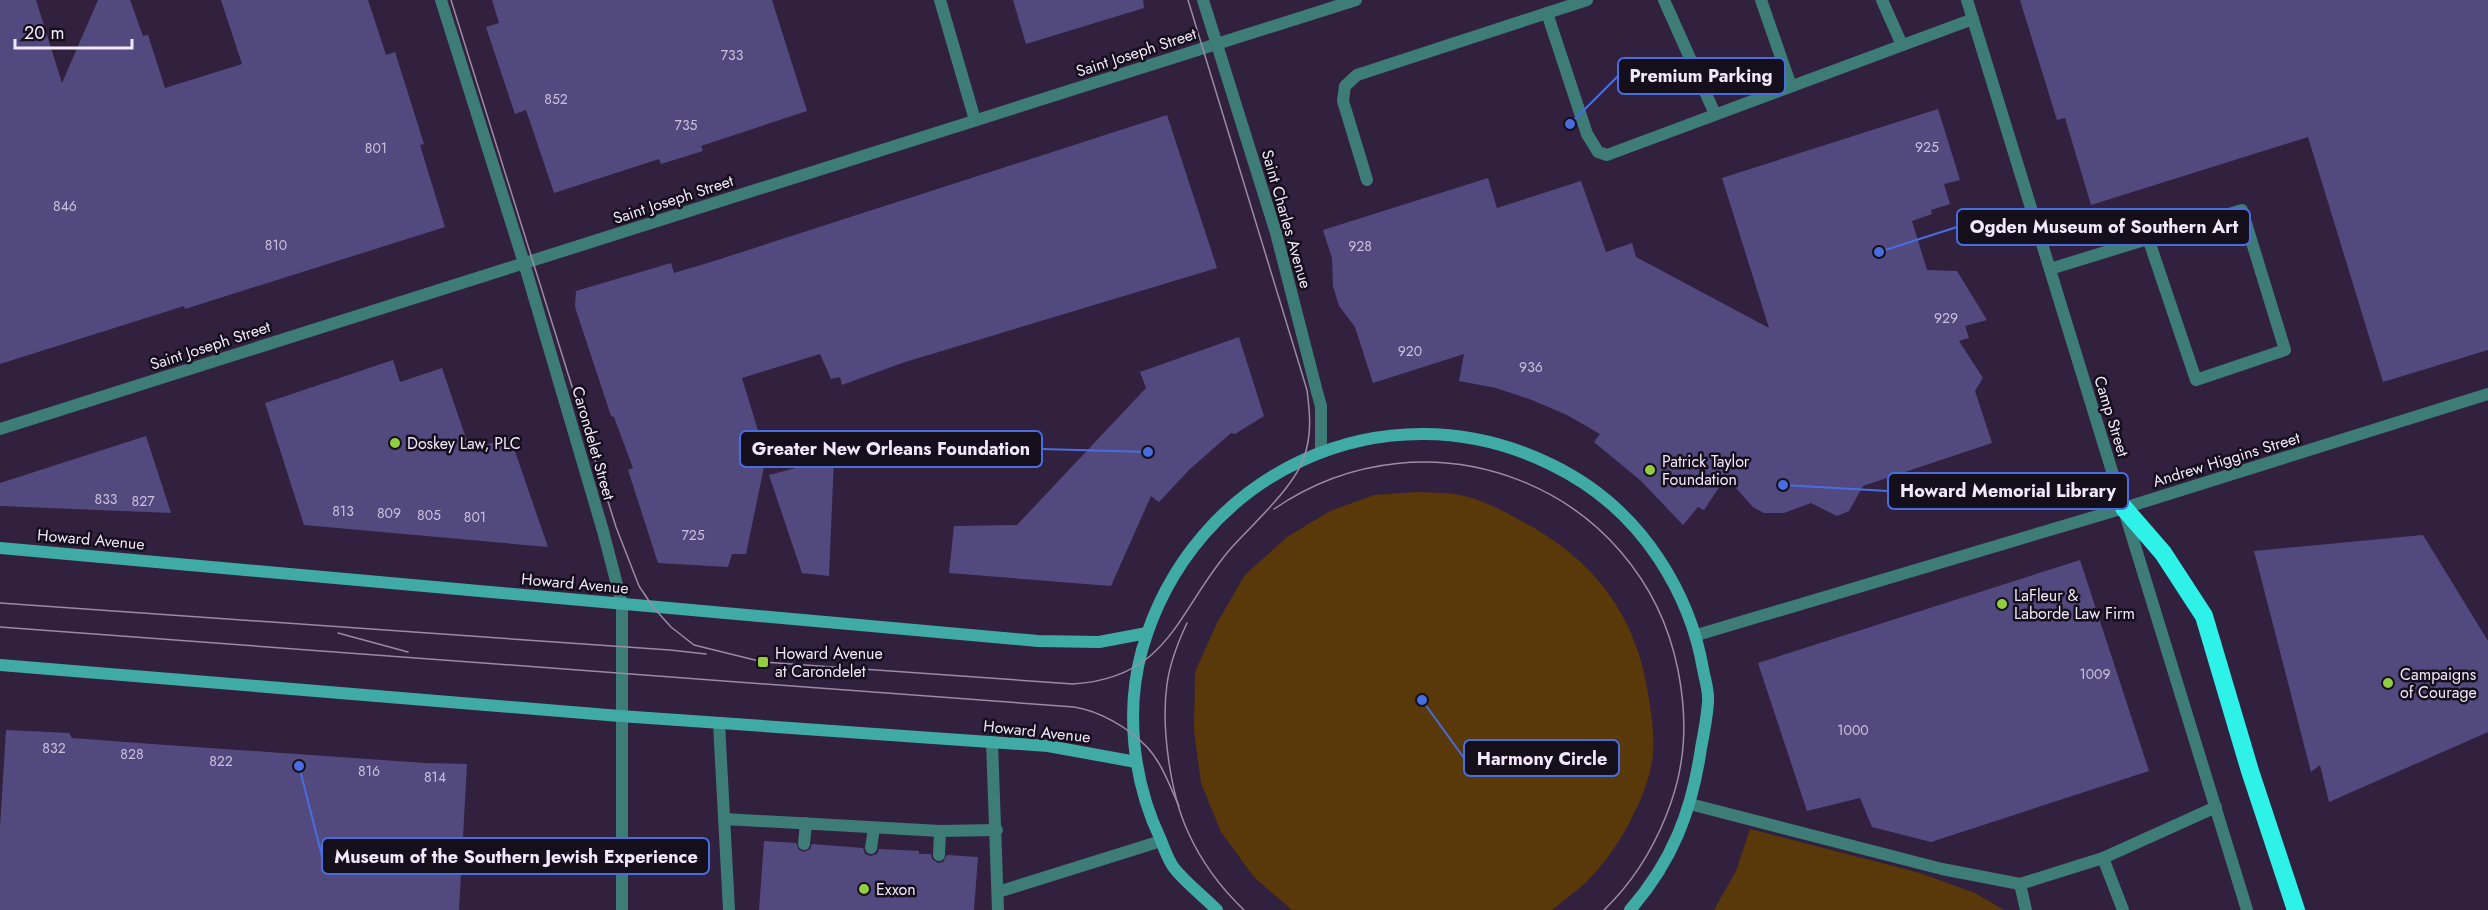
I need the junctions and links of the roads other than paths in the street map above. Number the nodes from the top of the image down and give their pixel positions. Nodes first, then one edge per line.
1 (441, 0) edge
2 (940, 0) edge
3 (1203, 0) edge
4 (1356, 0) edge
5 (1587, 0) edge
6 (1664, 0) edge
7 (1761, 0) edge
8 (1882, 0) edge
9 (1967, 0) edge
10 (1547, 13) junction
11 (1972, 19) junction
12 (1217, 44) junction
13 (1902, 45) junction
14 (1791, 86) junction
15 (1715, 114) junction
16 (975, 120) junction
17 (1367, 180) dead end
18 (2148, 238) junction
19 (524, 263) junction
20 (2050, 269) junction
21 (2488, 394) edge
22 (0, 429) edge
23 (1321, 451) junction
24 (2124, 508) junction
25 (0, 548) edge
26 (622, 604) junction
27 (1147, 633) junction
28 (1697, 635) junction
29 (0, 665) edge
30 (620, 716) junction
31 (719, 723) junction
32 (992, 742) junction
33 (1136, 762) junction
34 (1690, 804) junction
35 (2216, 807) junction
36 (724, 819) junction
37 (806, 823) junction
38 (874, 828) junction
39 (997, 830) junction
40 (940, 831) junction
41 (1161, 841) junction
42 (804, 844) dead end
43 (871, 848) dead end
44 (939, 855) dead end
45 (2103, 858) junction
46 (2020, 884) junction
47 (998, 892) junction
48 (622, 910) edge
49 (729, 910) edge
50 (998, 910) edge
51 (1217, 910) edge
52 (1630, 910) edge
53 (2026, 910) edge
54 (2123, 910) edge
55 (2247, 910) edge
56 (2296, 910) edge

1 - 19 street, Carondelet Street
2 - 16 street
3 - 12 street, Saint Charles Avenue
4 - 12 street, Saint Joseph Street
5 - 10 street
6 - 15 street
7 - 14 street
8 - 13 street
9 - 11 street, Camp Street
10 - 15 street
10 - 17 street
11 - 13 street
11 - 20 street, Camp Street
12 - 16 street, Saint Joseph Street
12 - 23 street, Saint Charles Avenue
13 - 14 street
14 - 15 street
16 - 19 street, Saint Joseph Street
18 - 18 street
18 - 20 street
19 - 22 street, Saint Joseph Street
19 - 26 street, Carondelet Street
20 - 24 street, Camp Street
21 - 24 street, Andrew Higgins Street
23 - 27 main road
23 - 28 main road
24 - 28 street, Andrew Higgins Street
24 - 35 street, Camp Street
24 - 56 highway
25 - 26 main road, Howard Avenue
26 - 27 main road, Howard Avenue
26 - 30 street, Carondelet Street
27 - 33 main road
28 - 34 main road
29 - 30 main road, Howard Avenue
30 - 31 main road, Howard Avenue
30 - 48 street, Carondelet Street
31 - 32 main road, Howard Avenue
31 - 36 street
32 - 33 main road, Howard Avenue
32 - 39 street
33 - 41 main road
34 - 46 street
34 - 52 main road
35 - 45 street
35 - 55 street, Camp Street
36 - 37 street
36 - 49 street
37 - 38 street
37 - 42 street
38 - 40 street
38 - 43 street
39 - 40 street
39 - 47 street
40 - 44 street
41 - 47 street
41 - 51 main road
45 - 46 street
45 - 54 street
46 - 53 street
47 - 50 street

